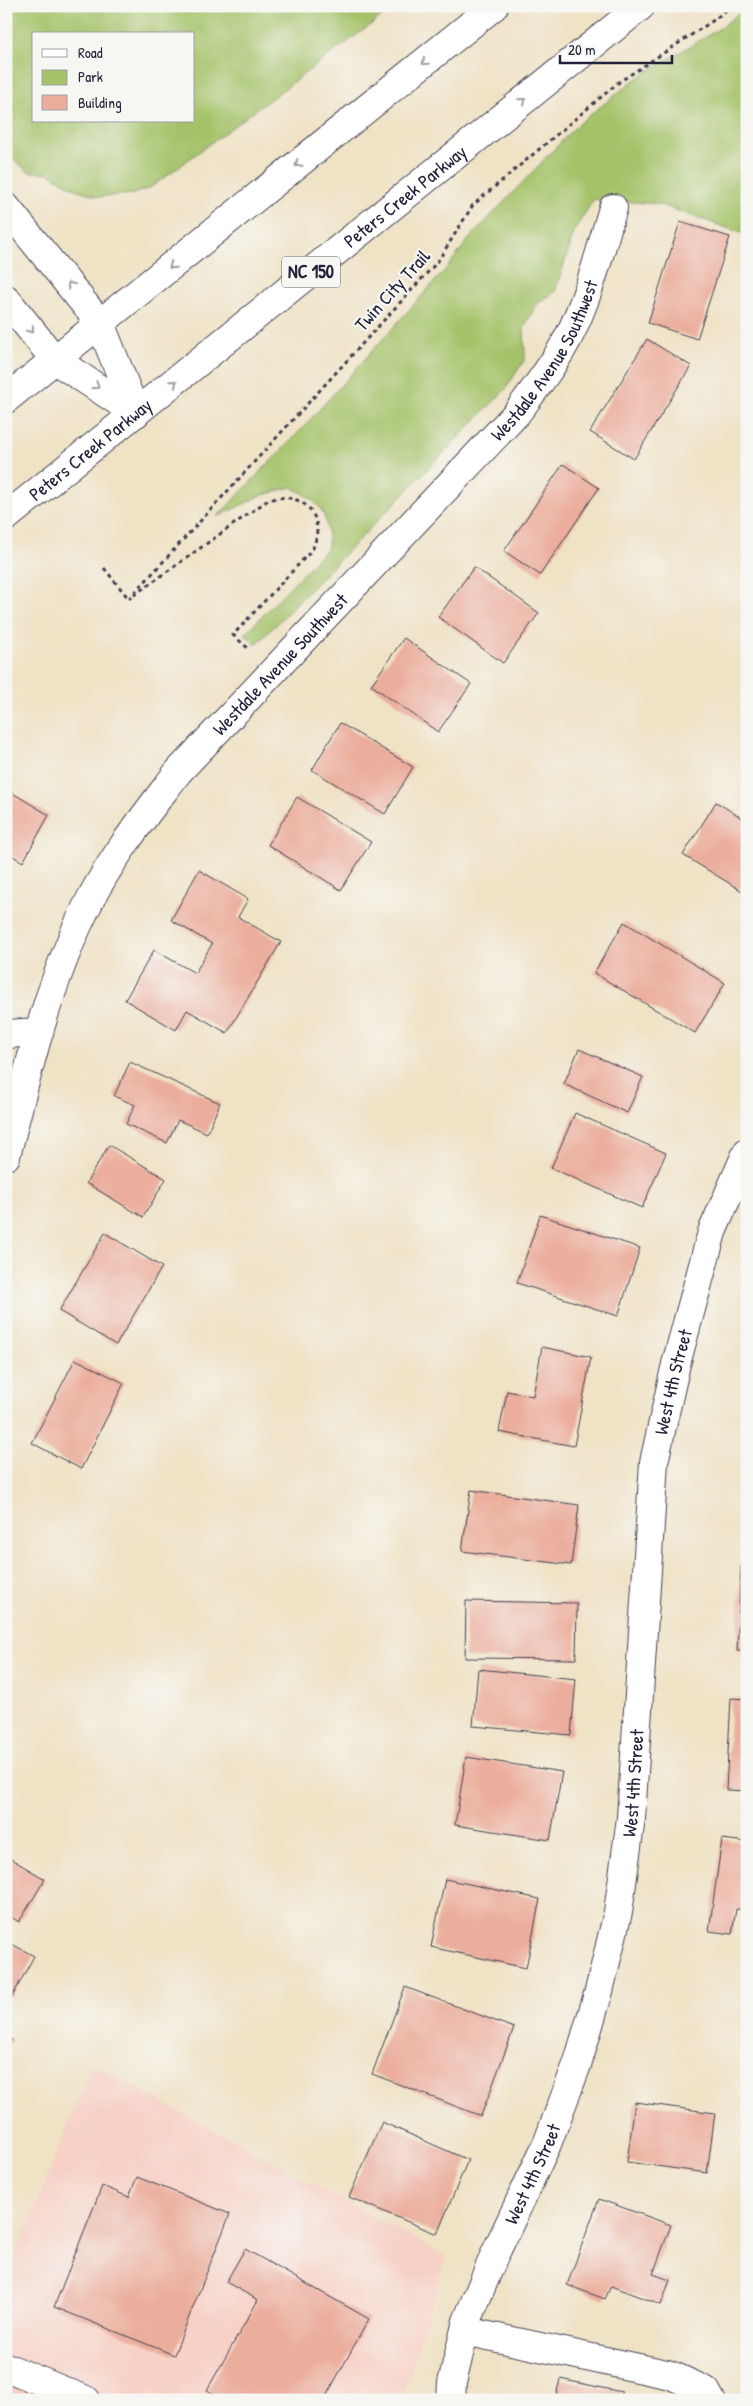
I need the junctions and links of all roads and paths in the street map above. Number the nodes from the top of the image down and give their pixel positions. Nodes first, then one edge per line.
1 (494, 6) edge
2 (641, 6) edge
3 (731, 6) edge
4 (6, 207) edge
5 (614, 208) dead end
6 (6, 299) edge
7 (100, 323) junction
8 (55, 360) junction
9 (6, 399) edge
10 (136, 413) junction
11 (6, 517) edge
12 (104, 568) dead end
13 (128, 599) junction
14 (273, 672) junction
15 (39, 1032) junction
16 (6, 1034) edge
17 (747, 1152) edge
18 (6, 1156) edge
19 (740, 1198) edge
20 (464, 2331) junction
21 (6, 2367) edge
22 (86, 2400) edge
23 (451, 2400) edge
24 (711, 2400) edge

1 -> 7 main road
10 -> 2 main road, Peters Creek Parkway / NC 150
3 - 13 path, Twin City Trail
7 -> 4 main road
5 - 14 main road, Westdale Avenue Southwest
6 -> 8 main road
7 - 8 main road
7 - 10 main road
8 - 9 main road
8 -> 10 main road
10 - 11 main road, Peters Creek Parkway
12 - 13 path
13 - 14 path
14 - 15 main road, Westdale Avenue Southwest
15 - 16 main road
15 - 18 main road, Westdale Avenue Southwest
17 - 19 main road, West 4th Street
19 - 20 main road, West 4th Street
20 - 23 main road, West 4th Street
20 - 24 main road
21 - 22 main road

